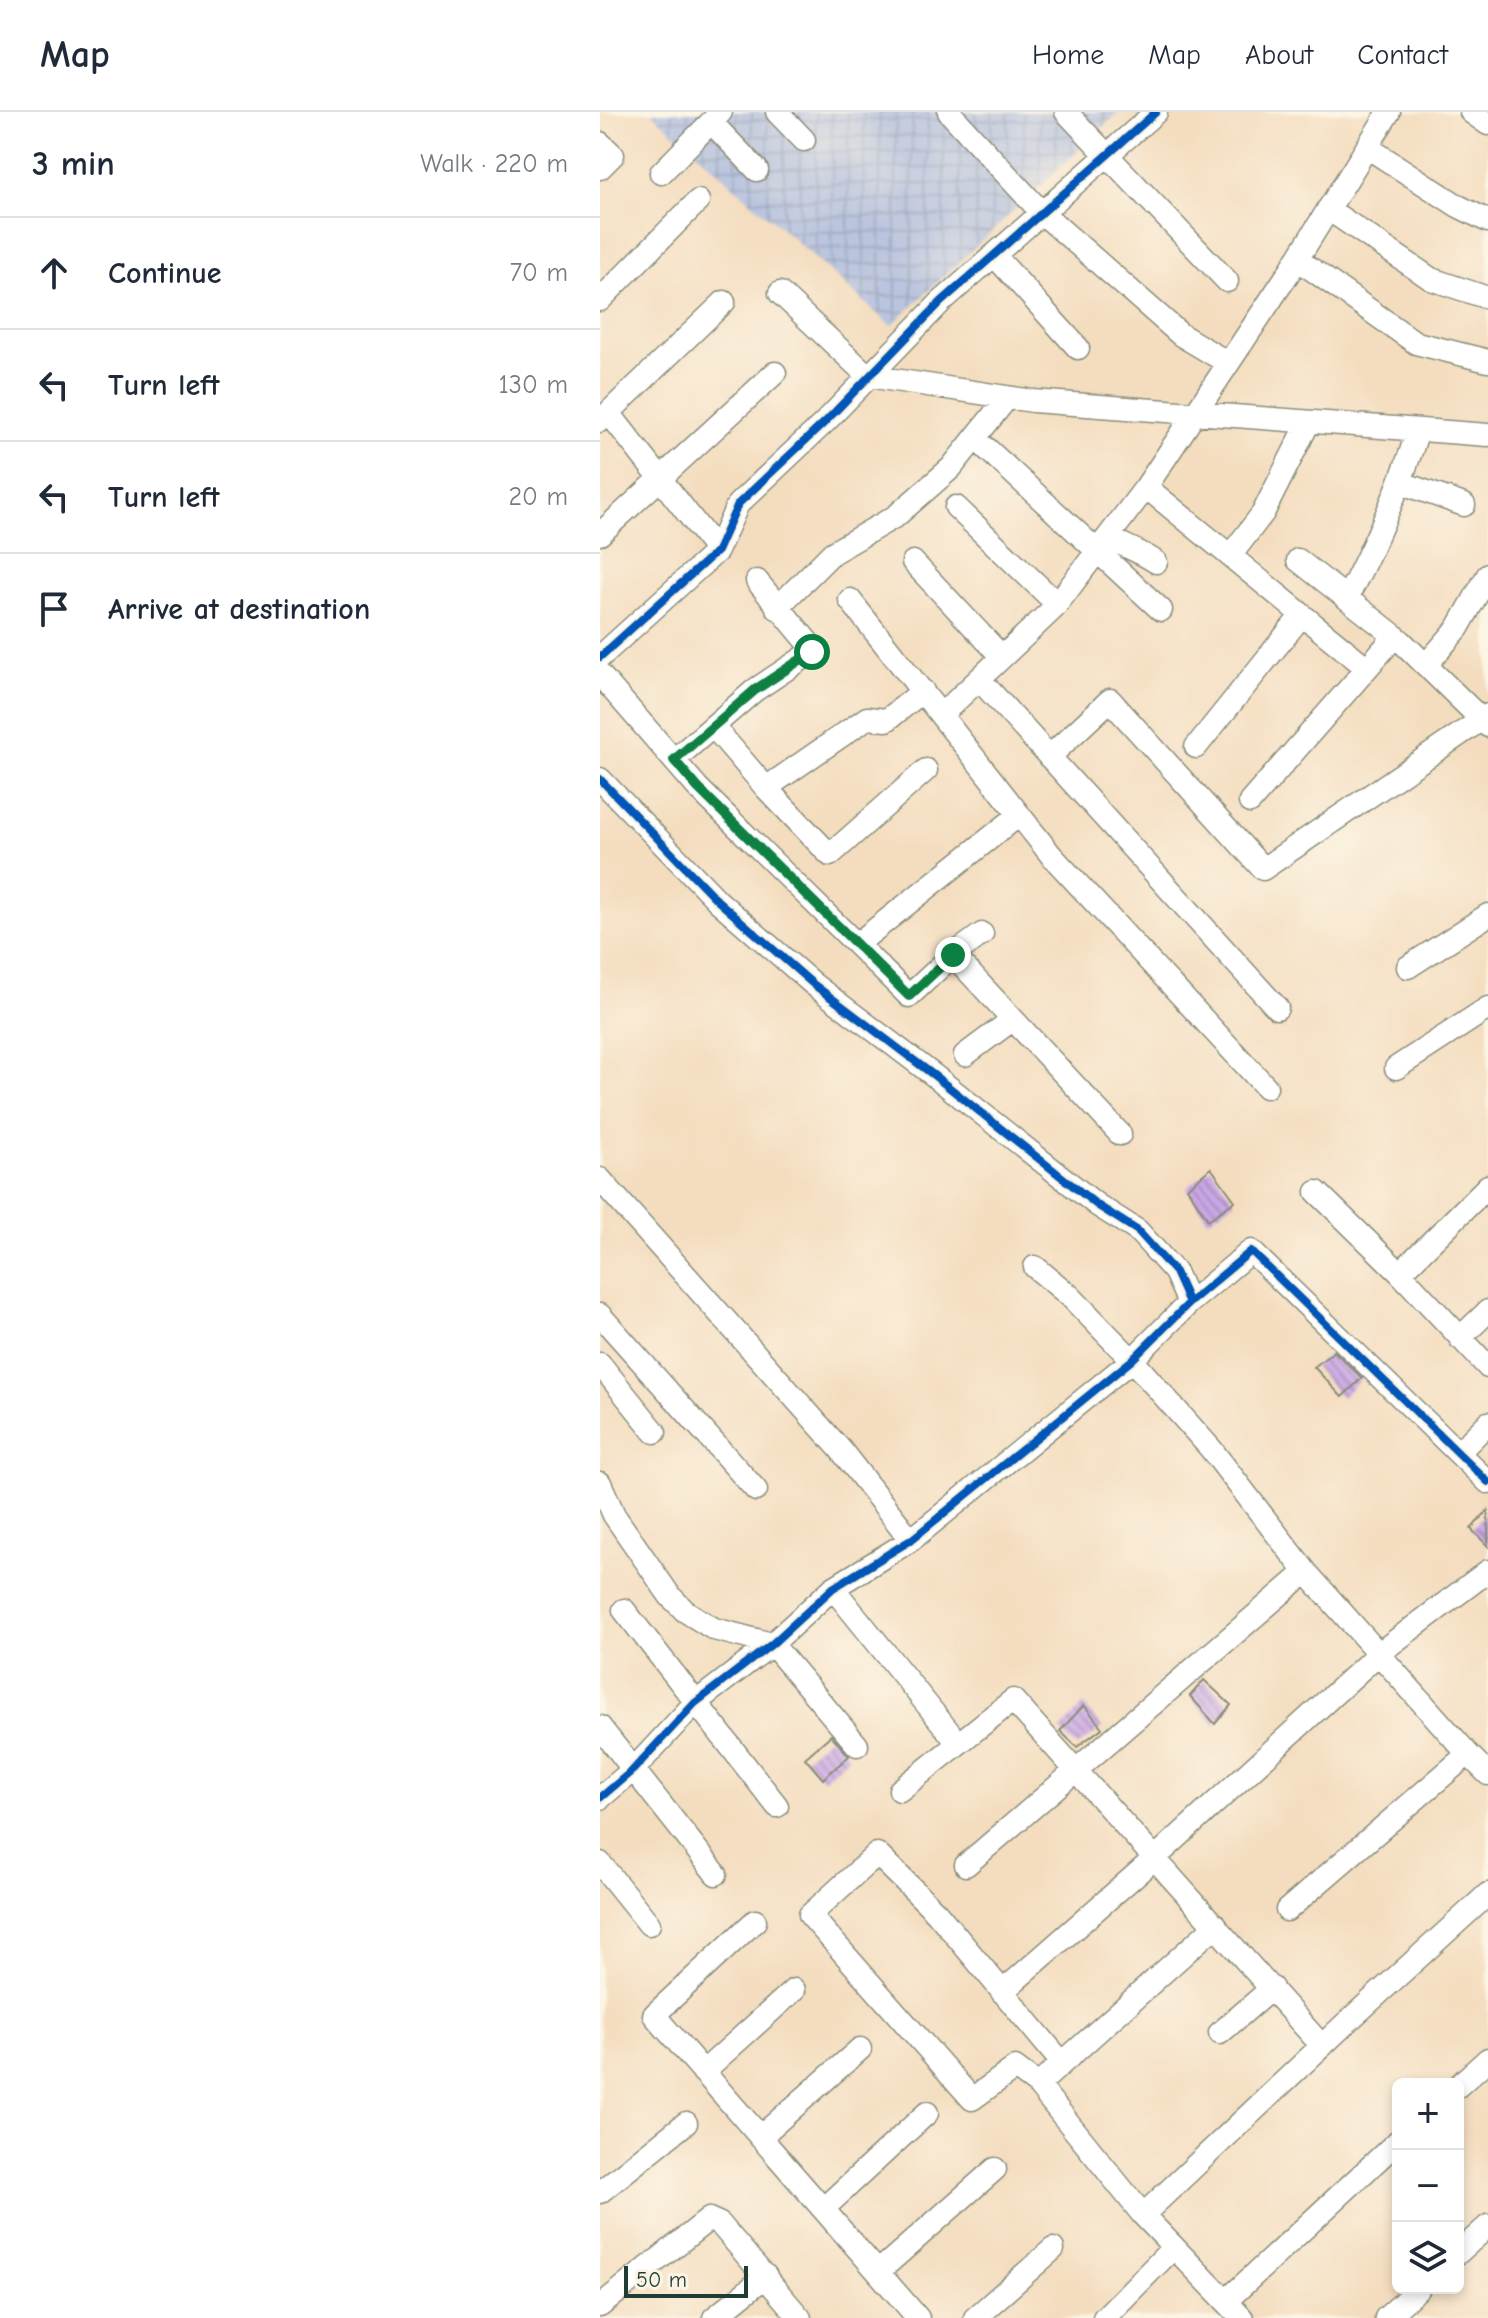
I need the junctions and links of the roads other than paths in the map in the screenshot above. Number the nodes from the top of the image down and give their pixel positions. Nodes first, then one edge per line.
1 (777, 112) edge
2 (949, 112) edge
3 (1066, 112) edge
4 (1156, 112) edge
5 (1389, 112) edge
6 (1471, 112) edge
7 (716, 117) edge
8 (1488, 124) edge
9 (804, 140) dead end
10 (600, 143) edge
11 (1367, 147) junction
12 (1107, 155) junction
13 (600, 168) edge
14 (757, 170) dead end
15 (661, 173) dead end
16 (698, 201) dead end
17 (1328, 209) junction
18 (1042, 213) junction
19 (1488, 221) edge
20 (994, 255) junction
21 (1297, 259) junction
22 (1227, 281) dead end
23 (780, 293) dead end
24 (1488, 298) edge
25 (600, 300) edge
26 (724, 302) dead end
27 (1078, 348) dead end
28 (1488, 361) edge
29 (1228, 363) junction
30 (775, 373) dead end
31 (868, 376) junction
32 (1007, 398) junction
33 (1195, 413) junction
34 (605, 417) edge
35 (1309, 422) junction
36 (1418, 430) junction
37 (1488, 435) edge
38 (986, 448) dead end
39 (662, 478) junction
40 (1402, 483) junction
41 (1146, 487) junction
42 (1464, 505) dead end
43 (956, 507) dead end
44 (600, 534) edge
45 (1103, 544) junction
46 (717, 551) junction
47 (1230, 556) junction
48 (1298, 560) dead end
49 (913, 562) dead end
50 (1156, 562) dead end
51 (1488, 575) edge
52 (757, 581) dead end
53 (1347, 598) junction
54 (850, 600) dead end
55 (1057, 604) junction
56 (777, 608) junction
57 (1161, 610) dead end
58 (1302, 615) junction
59 (1395, 636) junction
60 (600, 657) edge
61 (1002, 657) junction
62 (1426, 665) junction
63 (1367, 668) junction
64 (600, 675) edge
65 (979, 679) junction
66 (923, 691) junction
67 (941, 715) junction
68 (1486, 720) edge
69 (713, 726) junction
70 (1196, 747) dead end
71 (1049, 757) junction
72 (674, 760) junction
73 (926, 770) dead end
74 (600, 779) edge
75 (766, 788) junction
76 (1250, 802) dead end
77 (1019, 815) junction
78 (1488, 915) edge
79 (982, 934) dead end
80 (857, 944) junction
81 (953, 955) junction
82 (1408, 967) dead end
83 (1277, 1008) dead end
84 (1488, 1008) edge
85 (1012, 1020) junction
86 (965, 1055) dead end
87 (1396, 1068) dead end
88 (1266, 1087) dead end
89 (1120, 1134) dead end
90 (600, 1179) edge
91 (1488, 1186) edge
92 (1317, 1192) dead end
93 (1035, 1267) dead end
94 (1400, 1273) junction
95 (1189, 1303) junction
96 (1488, 1311) edge
97 (600, 1315) edge
98 (1460, 1338) junction
99 (1132, 1360) junction
100 (600, 1364) edge
101 (1488, 1367) edge
102 (608, 1391) edge
103 (1488, 1423) edge
104 (655, 1432) dead end
105 (1459, 1452) junction
106 (1488, 1482) edge
107 (600, 1483) edge
108 (756, 1490) dead end
109 (911, 1540) junction
110 (1488, 1571) edge
111 (1306, 1572) junction
112 (833, 1588) junction
113 (624, 1610) dead end
114 (772, 1644) junction
115 (1378, 1654) junction
116 (695, 1703) junction
117 (600, 1727) edge
118 (958, 1743) junction
119 (857, 1745) dead end
120 (1468, 1754) junction
121 (633, 1770) junction
122 (1076, 1771) junction
123 (1488, 1774) edge
124 (900, 1790) dead end
125 (600, 1798) edge
126 (777, 1806) dead end
127 (1156, 1857) junction
128 (600, 1863) edge
129 (966, 1865) dead end
130 (716, 1874) dead end
131 (1488, 1894) edge
132 (1287, 1910) dead end
133 (755, 1921) dead end
134 (649, 1924) dead end
135 (1216, 1925) junction
136 (1272, 1988) junction
137 (794, 1990) dead end
138 (1002, 1992) junction
139 (1220, 2033) dead end
140 (1322, 2046) junction
141 (860, 2049) dead end
142 (1488, 2059) edge
143 (1062, 2063) junction
144 (703, 2072) junction
145 (1464, 2081) edge
146 (1038, 2085) junction
147 (927, 2113) dead end
148 (686, 2123) dead end
149 (760, 2137) junction
150 (1392, 2147) edge
151 (995, 2169) dead end
152 (600, 2192) edge
153 (823, 2209) junction
154 (1143, 2215) junction
155 (1488, 2226) edge
156 (1174, 2247) junction
157 (1464, 2248) edge
158 (1053, 2249) dead end
159 (878, 2272) junction
160 (766, 2276) junction
161 (1412, 2294) edge
162 (1226, 2301) junction
163 (600, 2306) edge
164 (714, 2318) edge
165 (800, 2318) edge
166 (918, 2318) edge
167 (975, 2318) edge
168 (1104, 2318) edge
169 (1242, 2318) edge
170 (1386, 2318) edge

1 - 9 street
2 - 18 street
3 - 12 street
4 - 12 street
5 - 11 street
6 - 8 street
7 - 14 street
7 - 15 street
10 - 13 street
11 - 17 street
11 - 19 street
12 - 18 street
12 - 22 street
16 - 25 street
17 - 21 street
17 - 24 street
18 - 20 street
18 - 29 street
20 - 27 street
20 - 31 street
21 - 28 street
21 - 29 street
23 - 31 street
26 - 34 street
29 - 33 street
30 - 39 street
31 - 32 street
31 - 46 street
32 - 33 street
32 - 56 street
33 - 35 street
33 - 41 street
34 - 39 street
35 - 36 street
35 - 47 street
36 - 37 street
36 - 40 street
38 - 45 street
39 - 44 street
39 - 46 street
40 - 42 street
40 - 53 street
41 - 45 street
41 - 47 street
43 - 55 street
45 - 50 street
45 - 55 street
45 - 57 street
46 - 60 street
47 - 58 street
48 - 53 street
49 - 61 street
51 - 62 street
52 - 56 street
53 - 59 street
54 - 66 street
55 - 61 street
56 - 69 street
58 - 63 street
58 - 70 street
59 - 62 street
59 - 63 street
61 - 65 street
62 - 68 street
63 - 76 street
64 - 72 street
65 - 67 street
65 - 71 street
66 - 67 street
66 - 75 street
67 - 77 street
68 - 71 street
69 - 72 street
69 - 75 street
71 - 83 street
72 - 80 street
73 - 75 street
74 - 95 street
77 - 80 street
77 - 88 street
78 - 82 street
79 - 81 street
80 - 81 street
81 - 85 street
84 - 87 street
85 - 86 street
85 - 89 street
90 - 109 street
91 - 94 street
92 - 94 street
93 - 99 street
94 - 98 street
95 - 99 street
95 - 105 street
96 - 98 street
97 - 108 street
98 - 101 street
99 - 109 street
99 - 111 street
100 - 102 street
102 - 104 street
103 - 105 street
105 - 106 street
107 - 114 street
109 - 112 street
110 - 115 street
111 - 115 street
111 - 122 street
112 - 114 street
112 - 118 street
113 - 116 street
114 - 116 street
114 - 119 street
115 - 120 street
115 - 127 street
116 - 121 street
116 - 126 street
117 - 121 street
118 - 122 street
118 - 124 street
120 - 123 street
120 - 132 street
121 - 125 street
121 - 130 street
122 - 127 street
122 - 129 street
127 - 135 street
127 - 138 street
128 - 134 street
131 - 140 street
133 - 144 street
135 - 136 street
135 - 143 street
136 - 139 street
136 - 140 street
137 - 144 street
138 - 143 street
138 - 146 street
140 - 154 street
141 - 149 street
142 - 145 street
143 - 146 street
144 - 149 street
146 - 154 street
147 - 153 street
148 - 152 street
149 - 153 street
150 - 162 street
151 - 159 street
153 - 159 street
154 - 156 street
155 - 157 street
156 - 162 street
156 - 168 street
158 - 167 street
159 - 166 street
160 - 163 street
160 - 164 street
160 - 165 street
161 - 170 street
162 - 169 street

